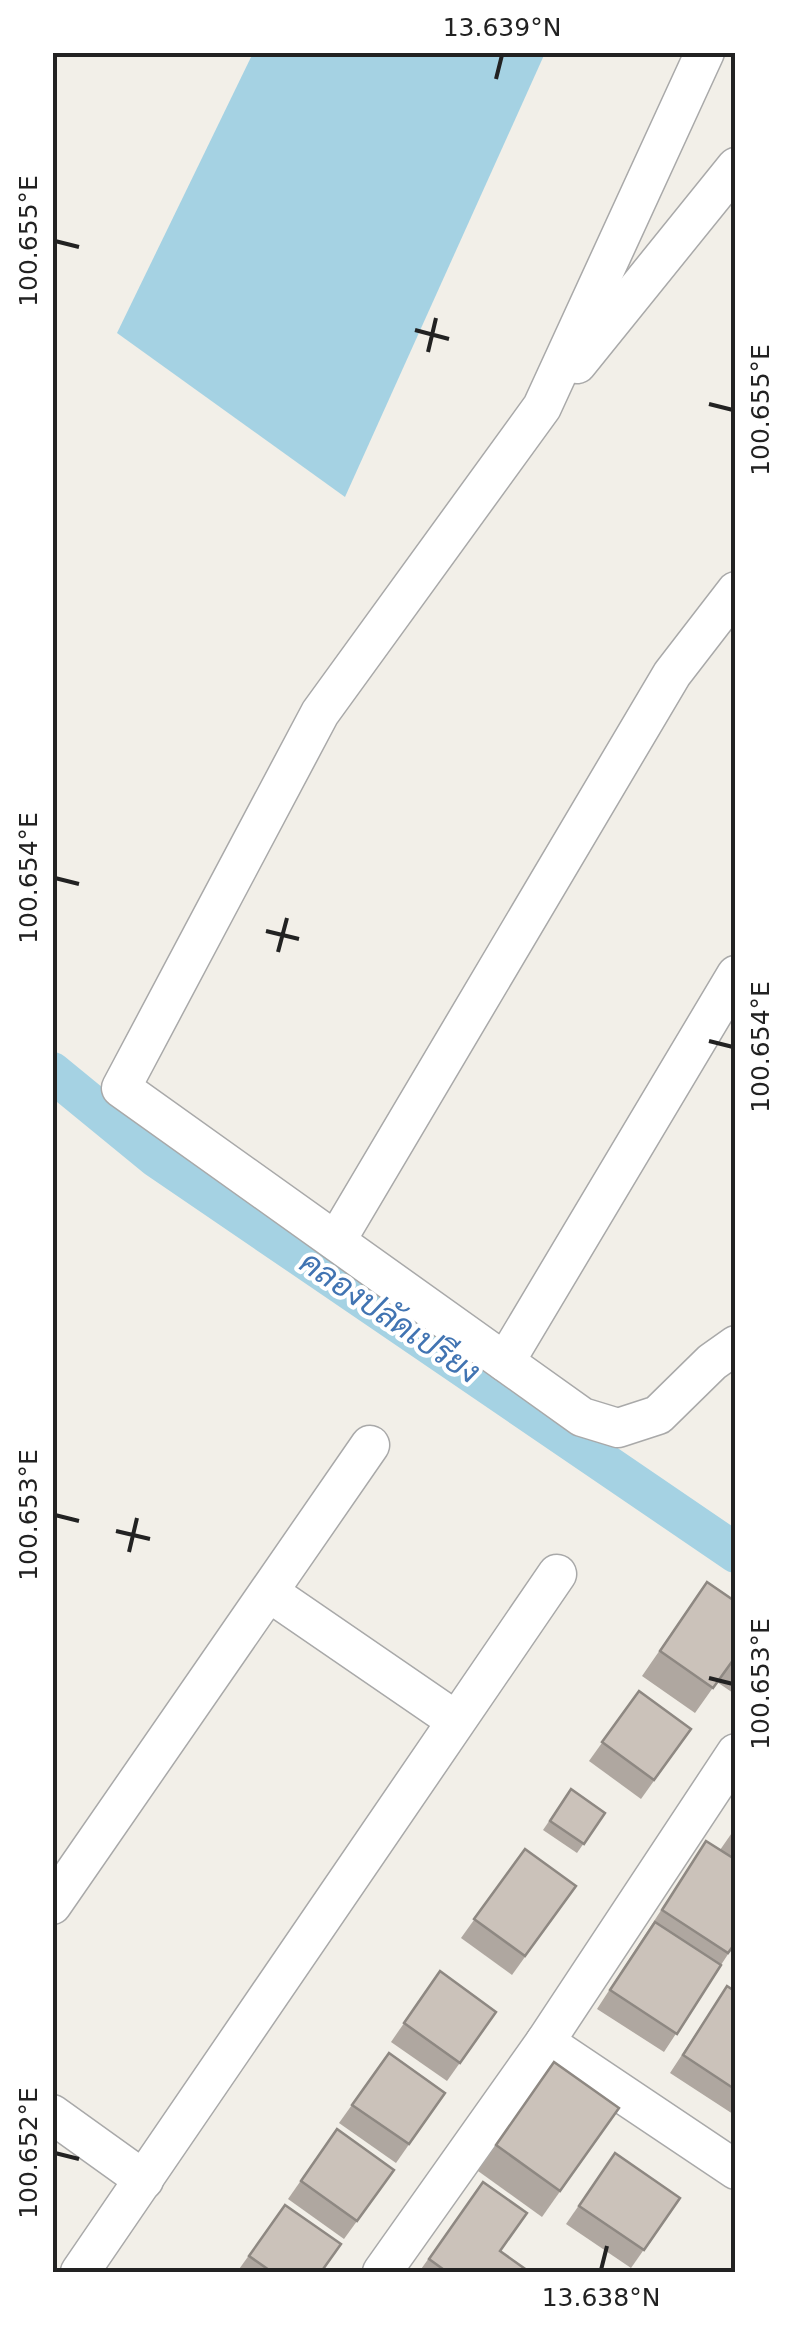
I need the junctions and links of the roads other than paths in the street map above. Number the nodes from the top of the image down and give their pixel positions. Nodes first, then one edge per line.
1 (705, 52) edge
2 (736, 167) edge
3 (542, 408) junction
4 (736, 591) edge
5 (736, 976) edge
6 (336, 1242) junction
7 (736, 1345) edge
8 (505, 1362) junction
9 (370, 1445) dead end
10 (557, 1574) dead end
11 (270, 1592) junction
12 (455, 1720) junction
13 (736, 1752) edge
14 (52, 1904) edge
15 (545, 2042) junction
16 (52, 2114) edge
17 (736, 2170) edge
18 (144, 2180) junction
19 (80, 2272) edge
20 (382, 2272) edge

1 - 3 street
2 - 3 street
3 - 6 street
4 - 6 street
5 - 8 street
6 - 8 street
7 - 8 street
9 - 11 street
10 - 12 street
11 - 12 street
11 - 14 street
12 - 18 street
13 - 15 street
15 - 17 street
15 - 20 street
16 - 18 street
18 - 19 street

